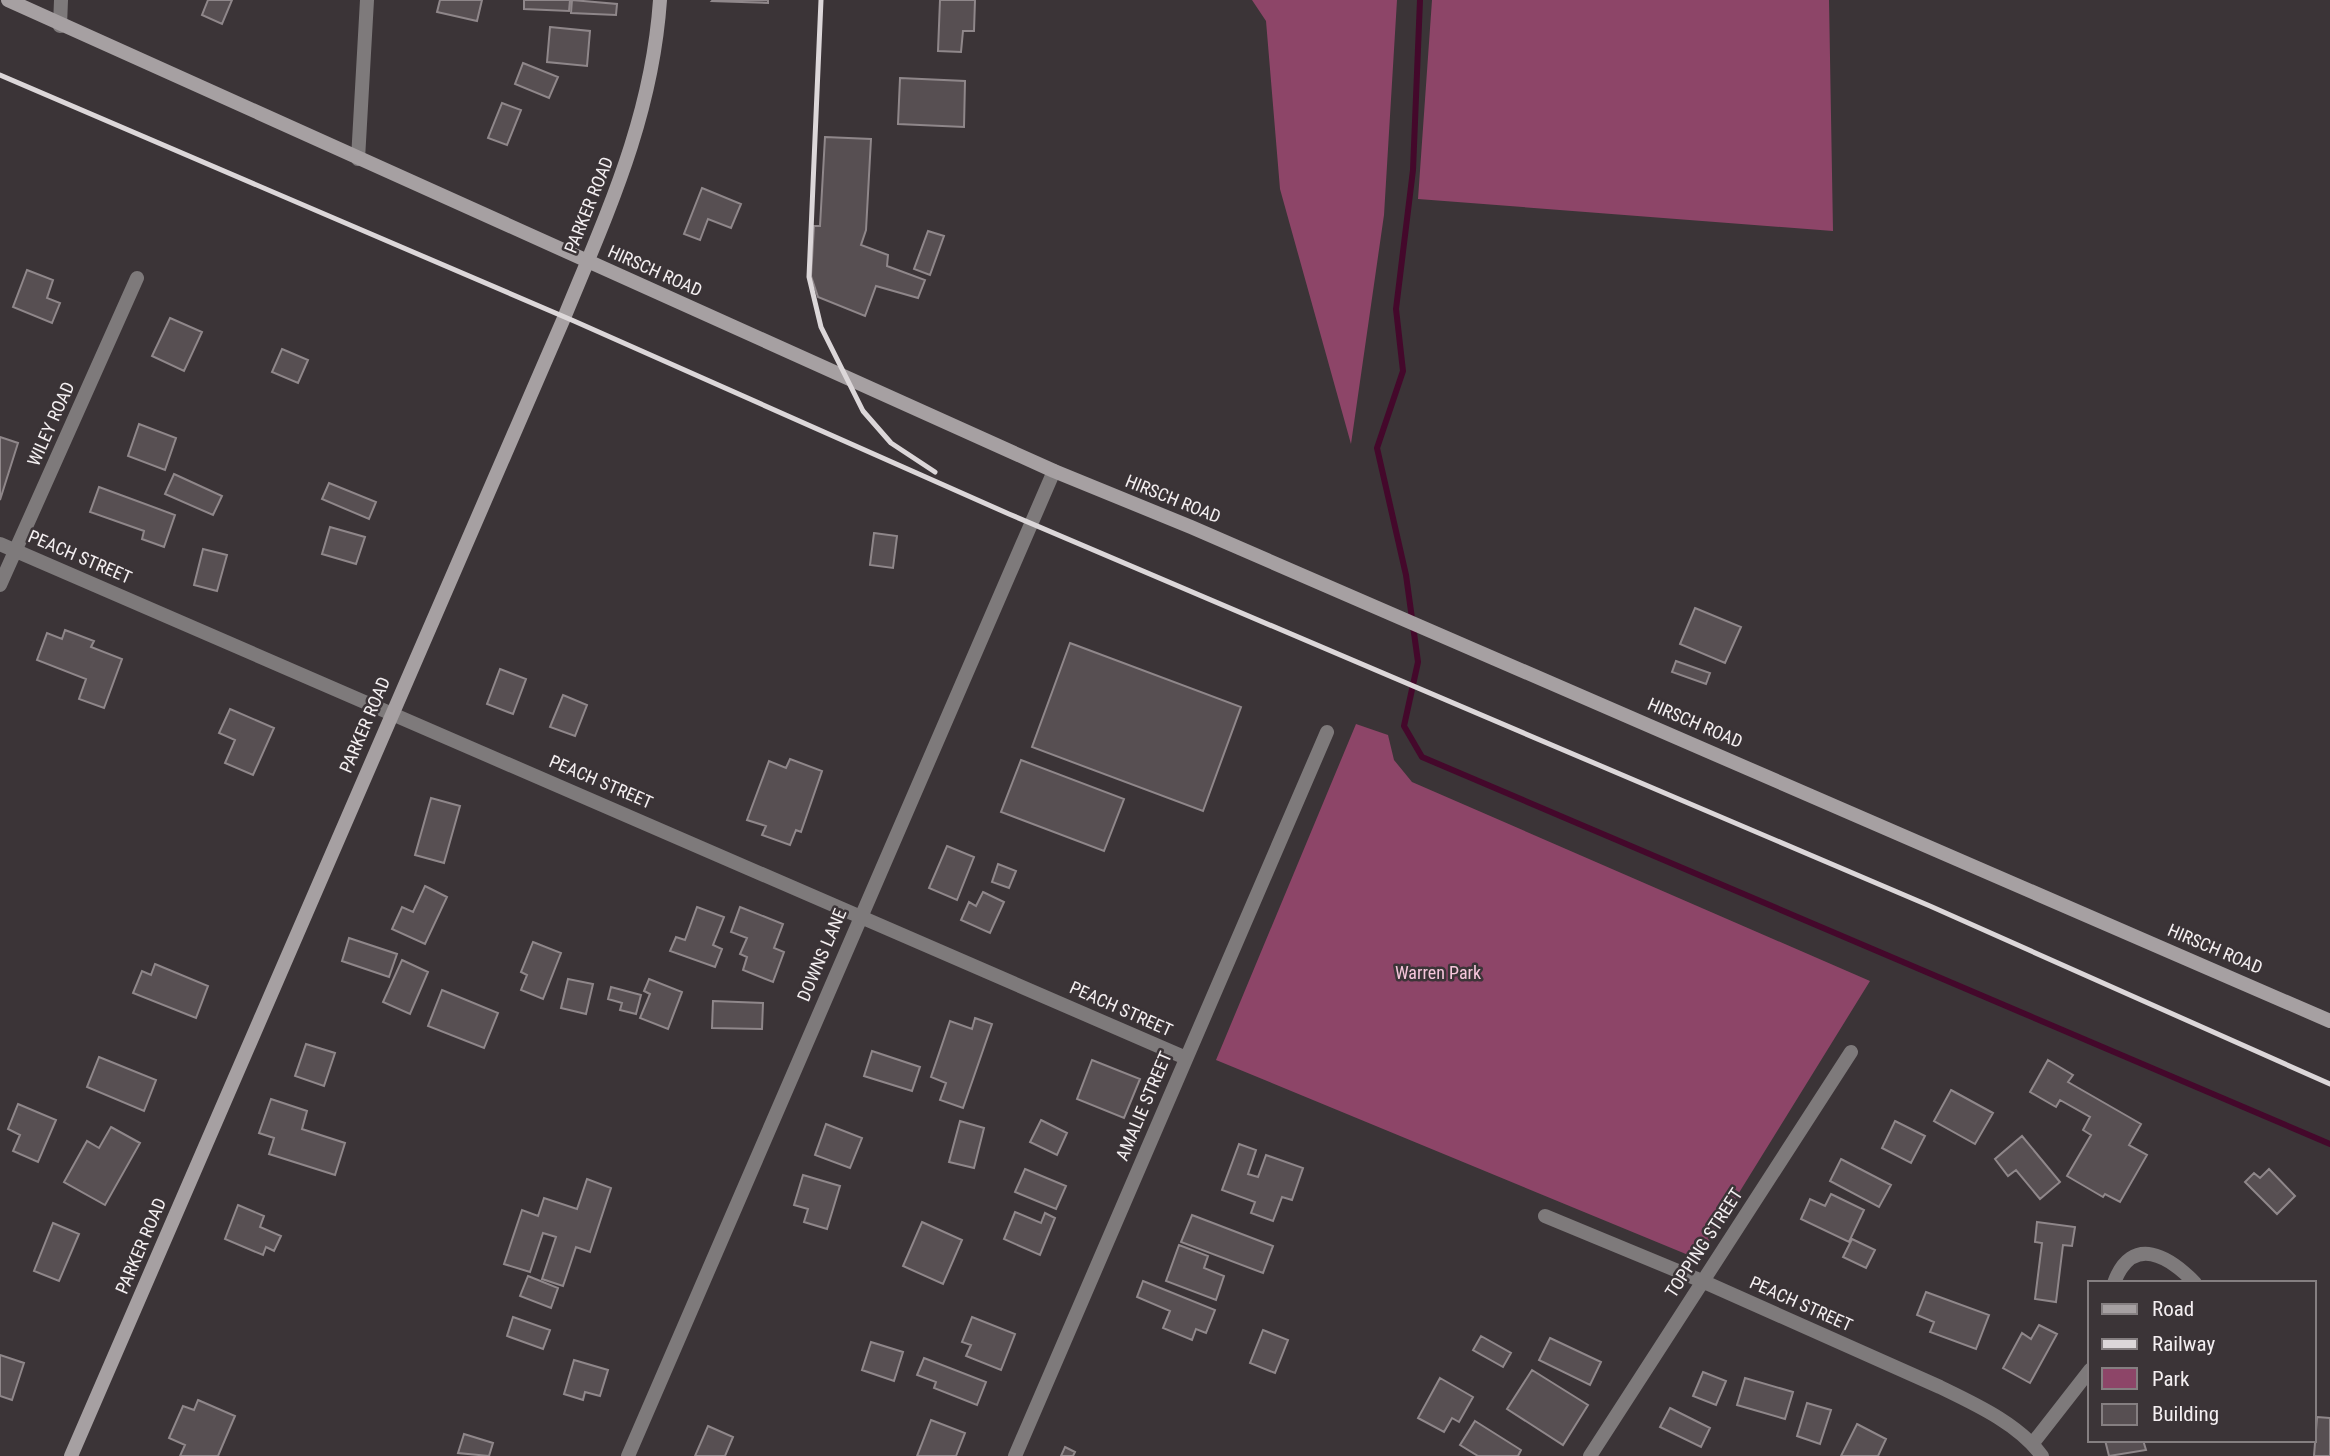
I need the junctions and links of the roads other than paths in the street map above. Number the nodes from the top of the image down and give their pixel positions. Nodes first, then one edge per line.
1 (8, 0) edge
2 (61, 0) edge
3 (367, 0) edge
4 (660, 0) edge
5 (60, 26) junction
6 (358, 159) junction
7 (587, 261) junction
8 (138, 278) dead end
9 (1054, 471) junction
10 (0, 544) edge
11 (16, 550) junction
12 (0, 585) edge
13 (391, 712) junction
14 (1328, 732) dead end
15 (860, 915) junction
16 (2330, 1021) edge
17 (1851, 1052) dead end
18 (1186, 1058) junction
19 (1545, 1216) dead end
20 (1702, 1281) junction
21 (2115, 1281) edge
22 (2194, 1281) edge
23 (2088, 1373) edge
24 (2033, 1443) junction
25 (71, 1456) edge
26 (628, 1456) edge
27 (1015, 1456) edge
28 (1590, 1456) edge
29 (2042, 1456) edge

1 - 5 main road, HIRSCH ROAD
2 - 5 street
3 - 6 street
4 - 7 main road, PARKER ROAD
5 - 6 main road, HIRSCH ROAD
6 - 7 main road, HIRSCH ROAD
7 - 9 main road, HIRSCH ROAD
7 - 13 main road, PARKER ROAD
8 - 11 street, WILEY ROAD
9 - 15 street, DOWNS LANE
9 - 16 main road, HIRSCH ROAD
10 - 11 street, PEACH STREET
11 - 12 street, WILEY ROAD
11 - 13 street, PEACH STREET
13 - 15 street, PEACH STREET
13 - 25 main road, PARKER ROAD
14 - 18 street, AMALIE STREET
15 - 18 street, PEACH STREET
15 - 26 street, DOWNS LANE
17 - 20 street, TOPPING STREET
18 - 27 street, AMALIE STREET
19 - 20 street, PEACH STREET
20 - 24 street, PEACH STREET
20 - 28 street, TOPPING STREET
21 - 22 street
23 - 24 street
24 - 29 street

